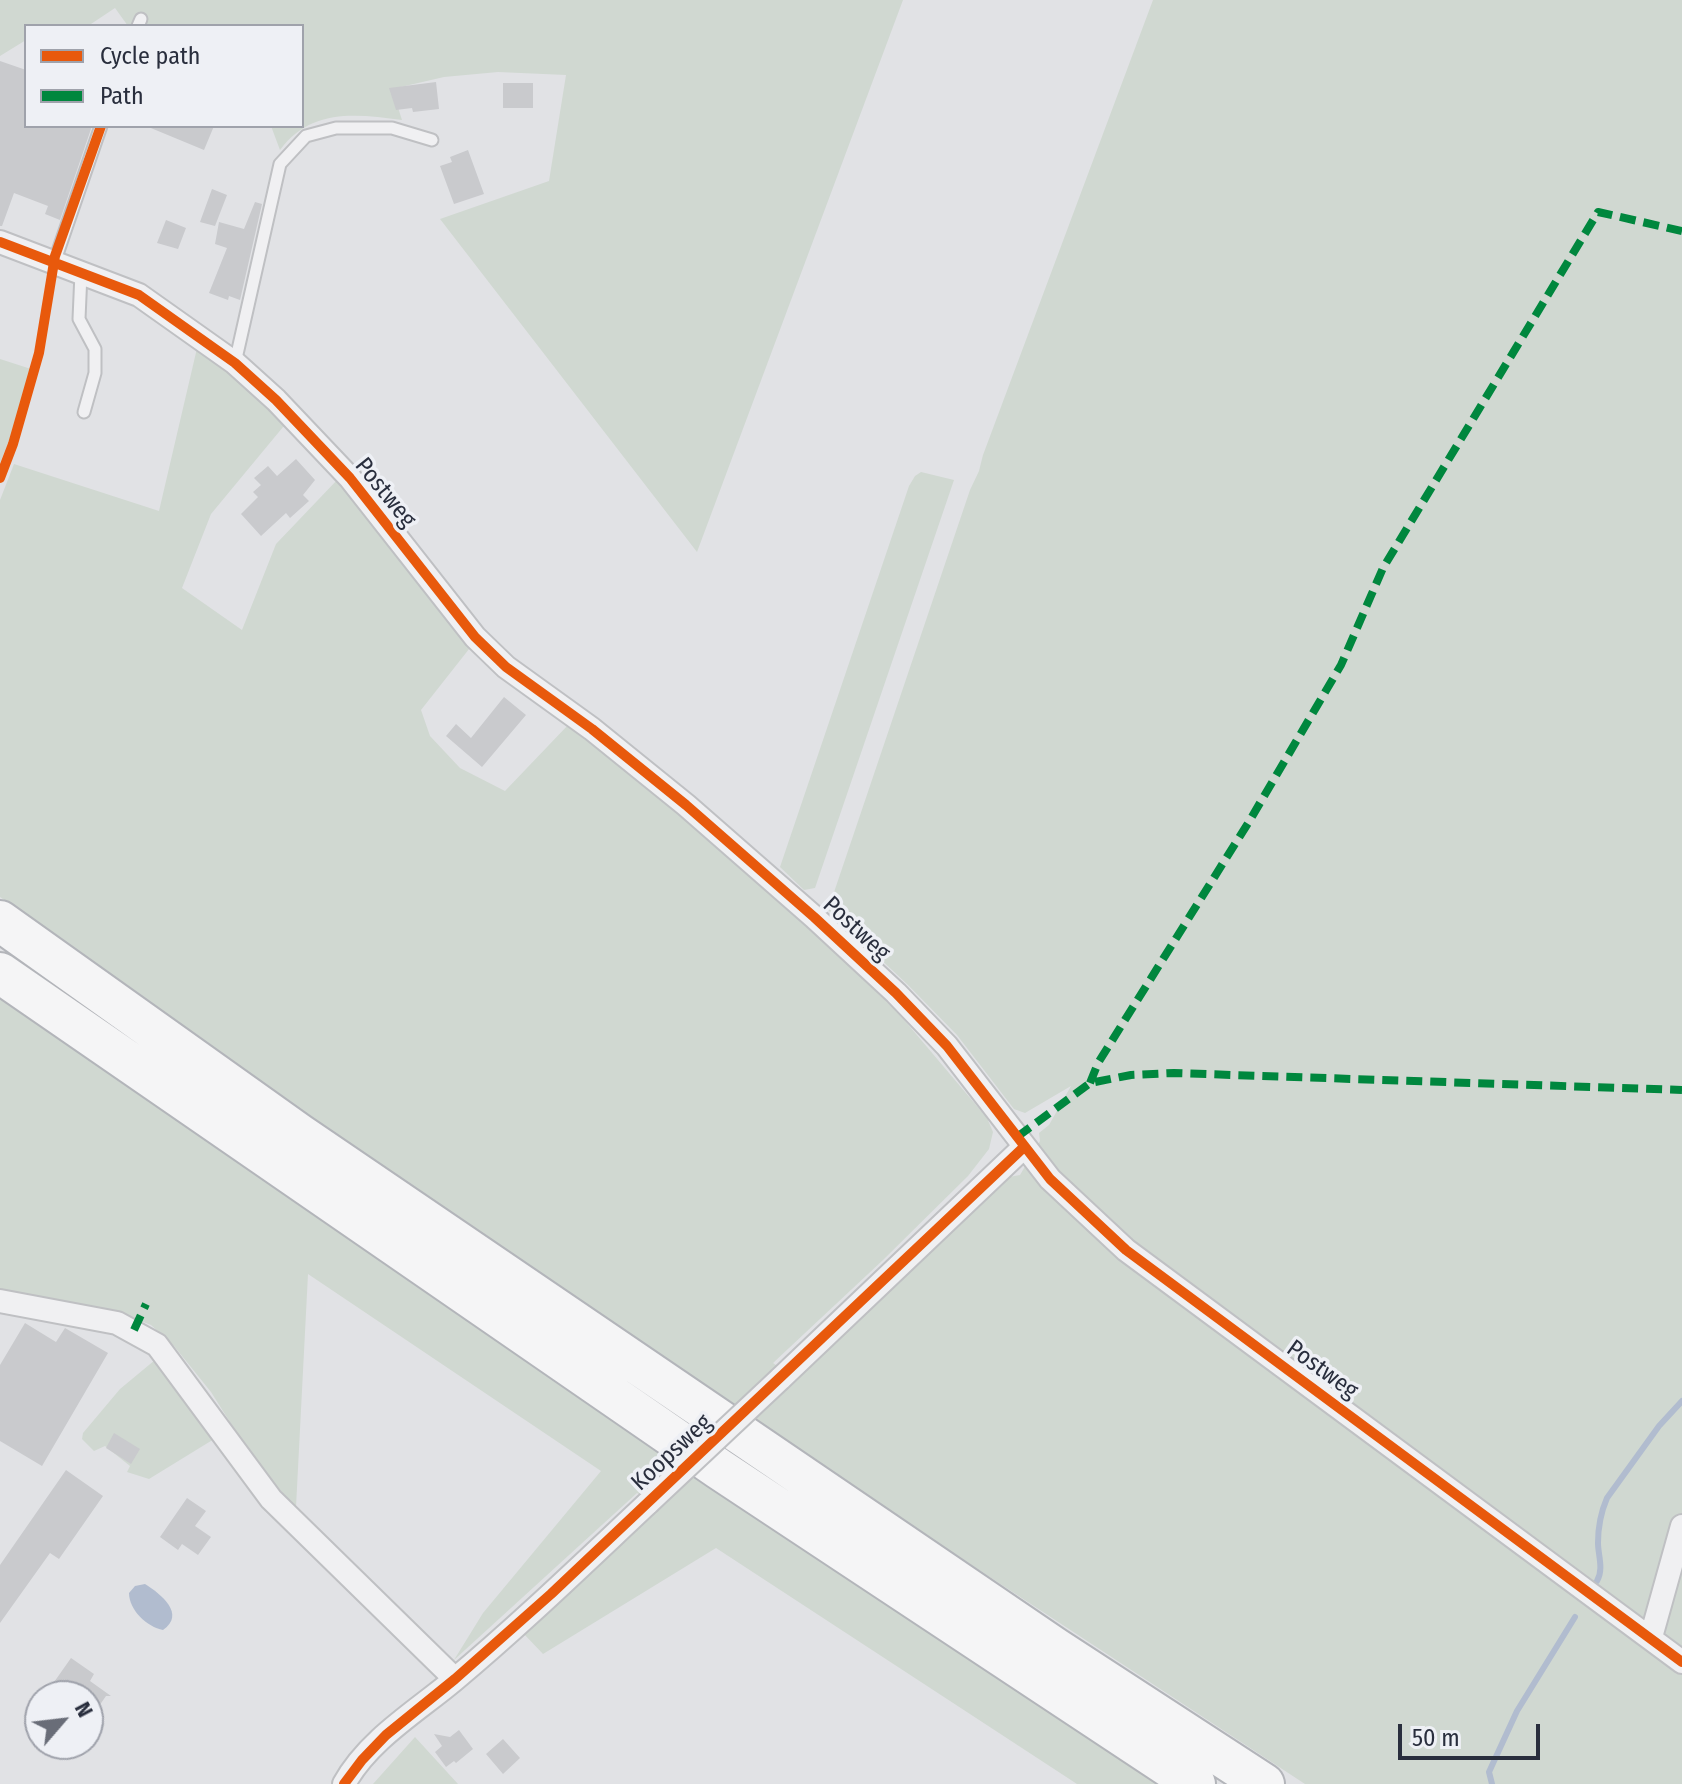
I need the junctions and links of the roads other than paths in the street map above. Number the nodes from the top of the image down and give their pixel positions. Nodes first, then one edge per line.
1 (100, 128) edge
2 (432, 140) dead end
3 (0, 242) edge
4 (54, 263) junction
5 (81, 273) junction
6 (235, 363) junction
7 (84, 412) dead end
8 (0, 921) edge
9 (0, 973) edge
10 (1024, 1147) junction
11 (0, 1301) edge
12 (1682, 1526) edge
13 (1651, 1637) junction
14 (1682, 1662) edge
15 (455, 1679) junction
16 (344, 1784) edge
17 (1195, 1784) edge
18 (1264, 1784) edge

1 - 4 lane
2 - 6 lane
3 - 4 street, Postweg
4 - 5 street, Postweg
5 - 6 street, Postweg
5 - 7 lane
6 - 10 street, Postweg
8 - 18 highway
9 - 17 highway
10 - 13 street, Postweg
10 - 15 street, Koopsweg, bridge
11 - 15 street
12 - 13 street
13 - 14 street, Postweg
15 - 16 street, Koopsweg

